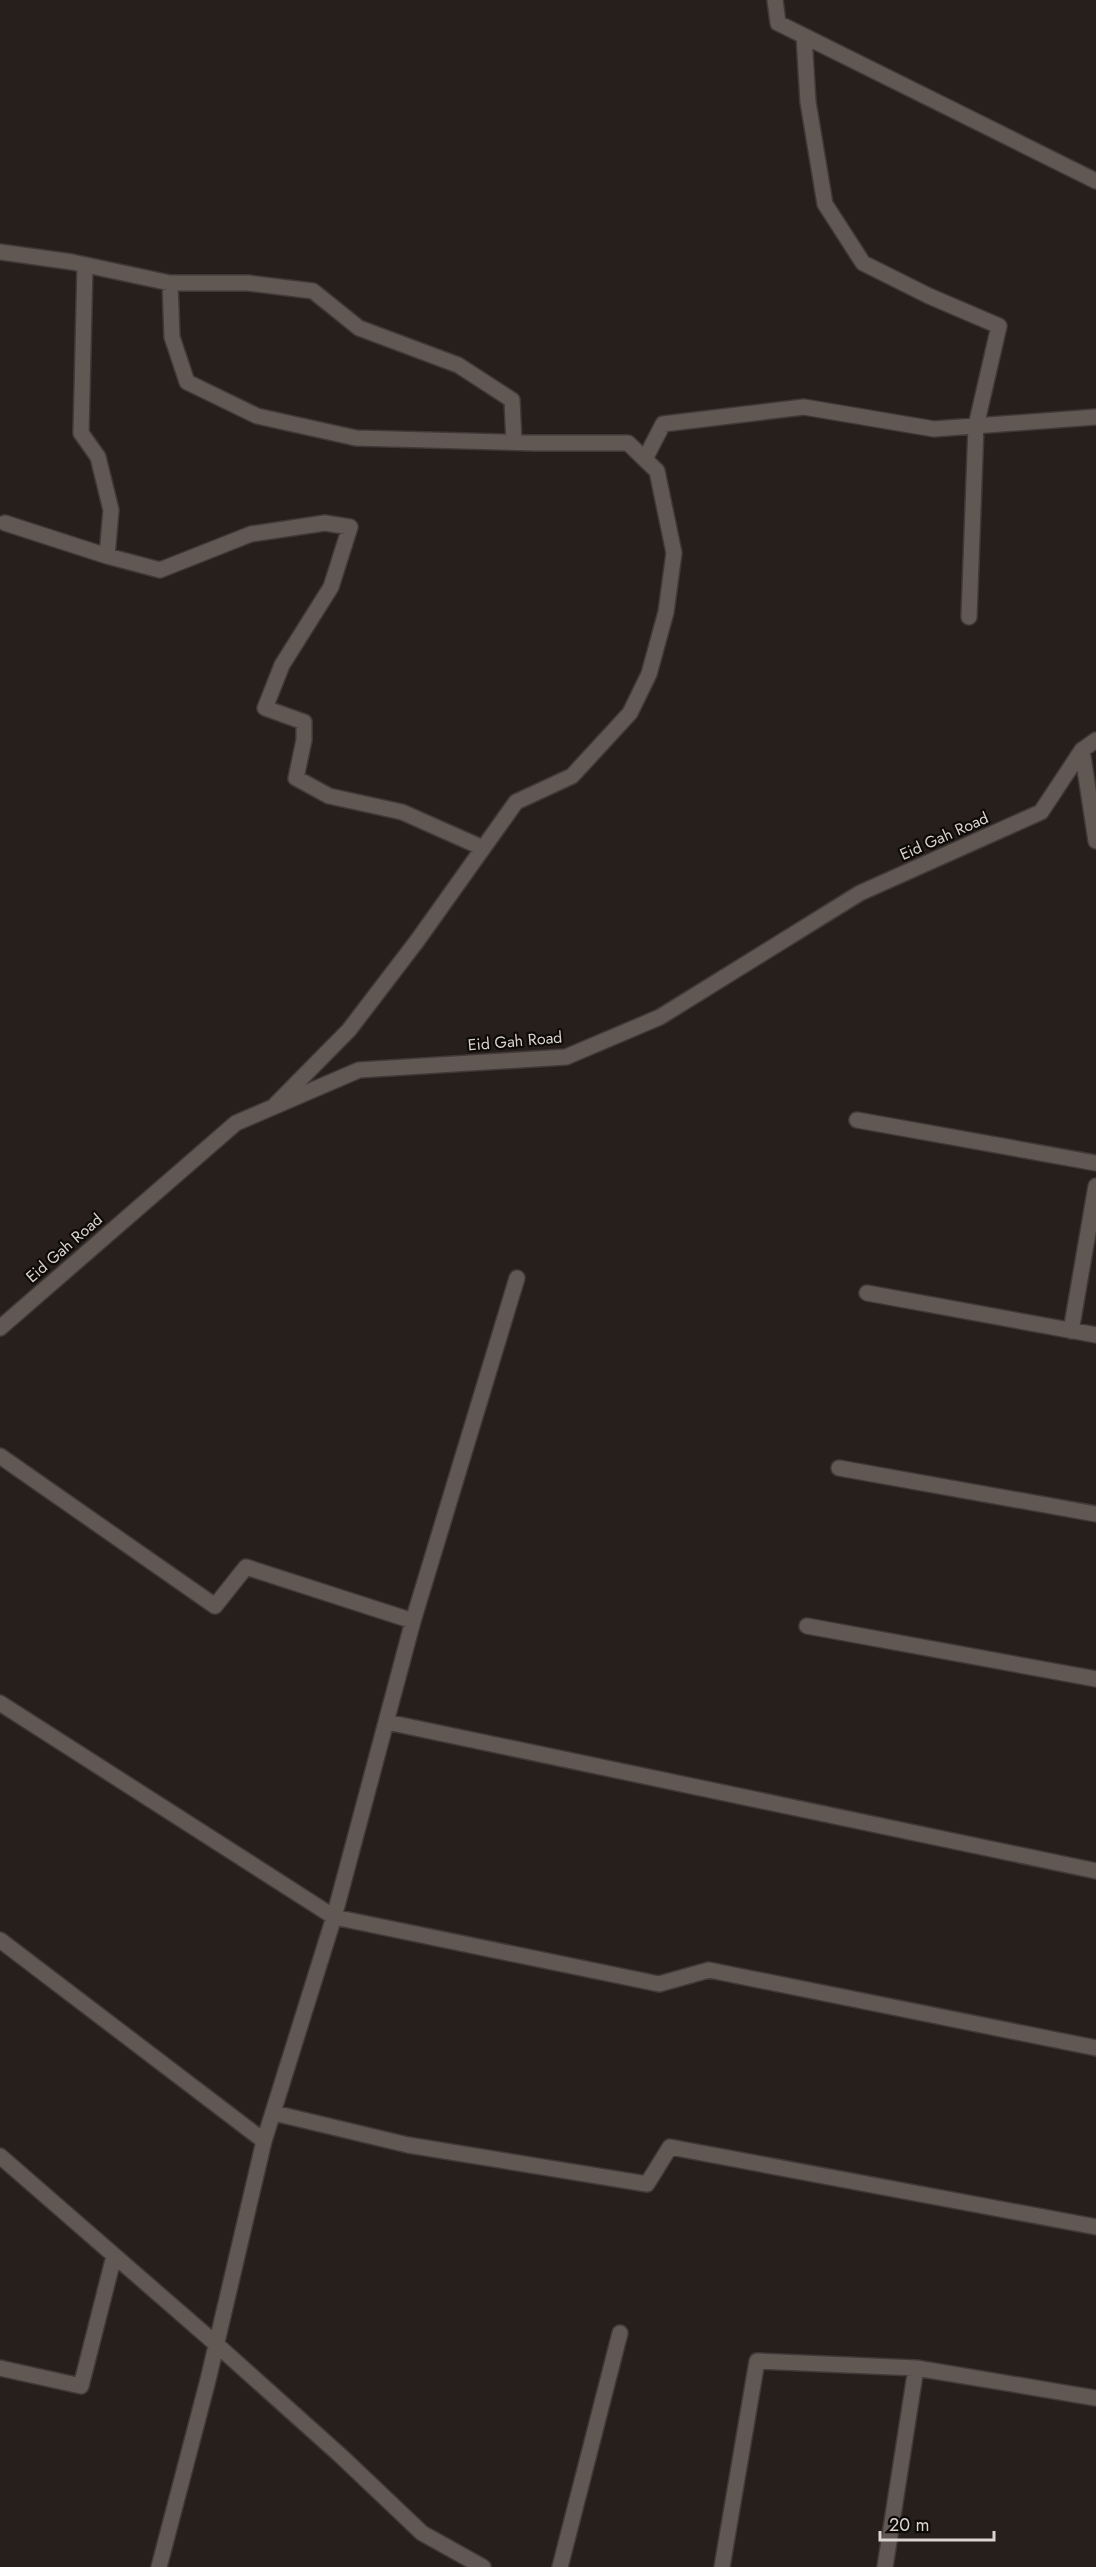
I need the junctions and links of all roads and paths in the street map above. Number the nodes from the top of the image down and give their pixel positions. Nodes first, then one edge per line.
1 (775, 0) edge
2 (804, 36) junction
3 (1096, 181) edge
4 (0, 252) edge
5 (85, 265) junction
6 (170, 283) junction
7 (1096, 417) edge
8 (976, 426) junction
9 (514, 442) junction
10 (645, 459) junction
11 (5, 523) dead end
12 (107, 556) junction
13 (969, 617) dead end
14 (1096, 740) edge
15 (1082, 750) junction
16 (1096, 841) edge
17 (483, 848) junction
18 (275, 1104) junction
19 (857, 1120) dead end
20 (1096, 1163) edge
21 (1096, 1186) edge
22 (517, 1278) dead end
23 (867, 1293) dead end
24 (0, 1328) edge
25 (1071, 1331) junction
26 (1096, 1335) edge
27 (0, 1456) edge
28 (839, 1467) dead end
29 (1096, 1514) edge
30 (413, 1621) junction
31 (807, 1626) dead end
32 (1096, 1679) edge
33 (0, 1703) edge
34 (387, 1722) junction
35 (1096, 1870) edge
36 (334, 1917) junction
37 (0, 1940) edge
38 (1096, 2048) edge
39 (274, 2113) junction
40 (264, 2141) junction
41 (0, 2156) edge
42 (1096, 2227) edge
43 (114, 2256) junction
44 (620, 2333) dead end
45 (216, 2344) junction
46 (0, 2368) edge
47 (916, 2368) junction
48 (1096, 2398) edge
49 (159, 2567) edge
50 (483, 2567) edge
51 (560, 2567) edge
52 (722, 2567) edge
53 (885, 2567) edge

1 - 2 street
2 - 3 street
2 - 8 street
4 - 5 street
5 - 6 street
5 - 12 street
6 - 9 street
6 - 9 street
7 - 8 street
8 - 10 street
8 - 13 street
9 - 10 street
10 - 17 street
11 - 12 street
12 - 17 street
14 - 15 street, Eid Gah Road
15 - 16 street
15 - 18 street, Eid Gah Road
17 - 18 street
18 - 24 street, Eid Gah Road
19 - 20 street
21 - 25 street
22 - 30 street
23 - 25 street
25 - 26 street
27 - 30 street
28 - 29 street
30 - 34 street
31 - 32 street
33 - 36 street
34 - 35 street
34 - 36 street
36 - 38 street
36 - 39 street
37 - 40 street
39 - 40 street
39 - 42 street
40 - 45 street
41 - 43 street
43 - 45 street
43 - 46 street
44 - 51 street
45 - 49 street
45 - 50 street
47 - 48 street
47 - 52 street
47 - 53 street

